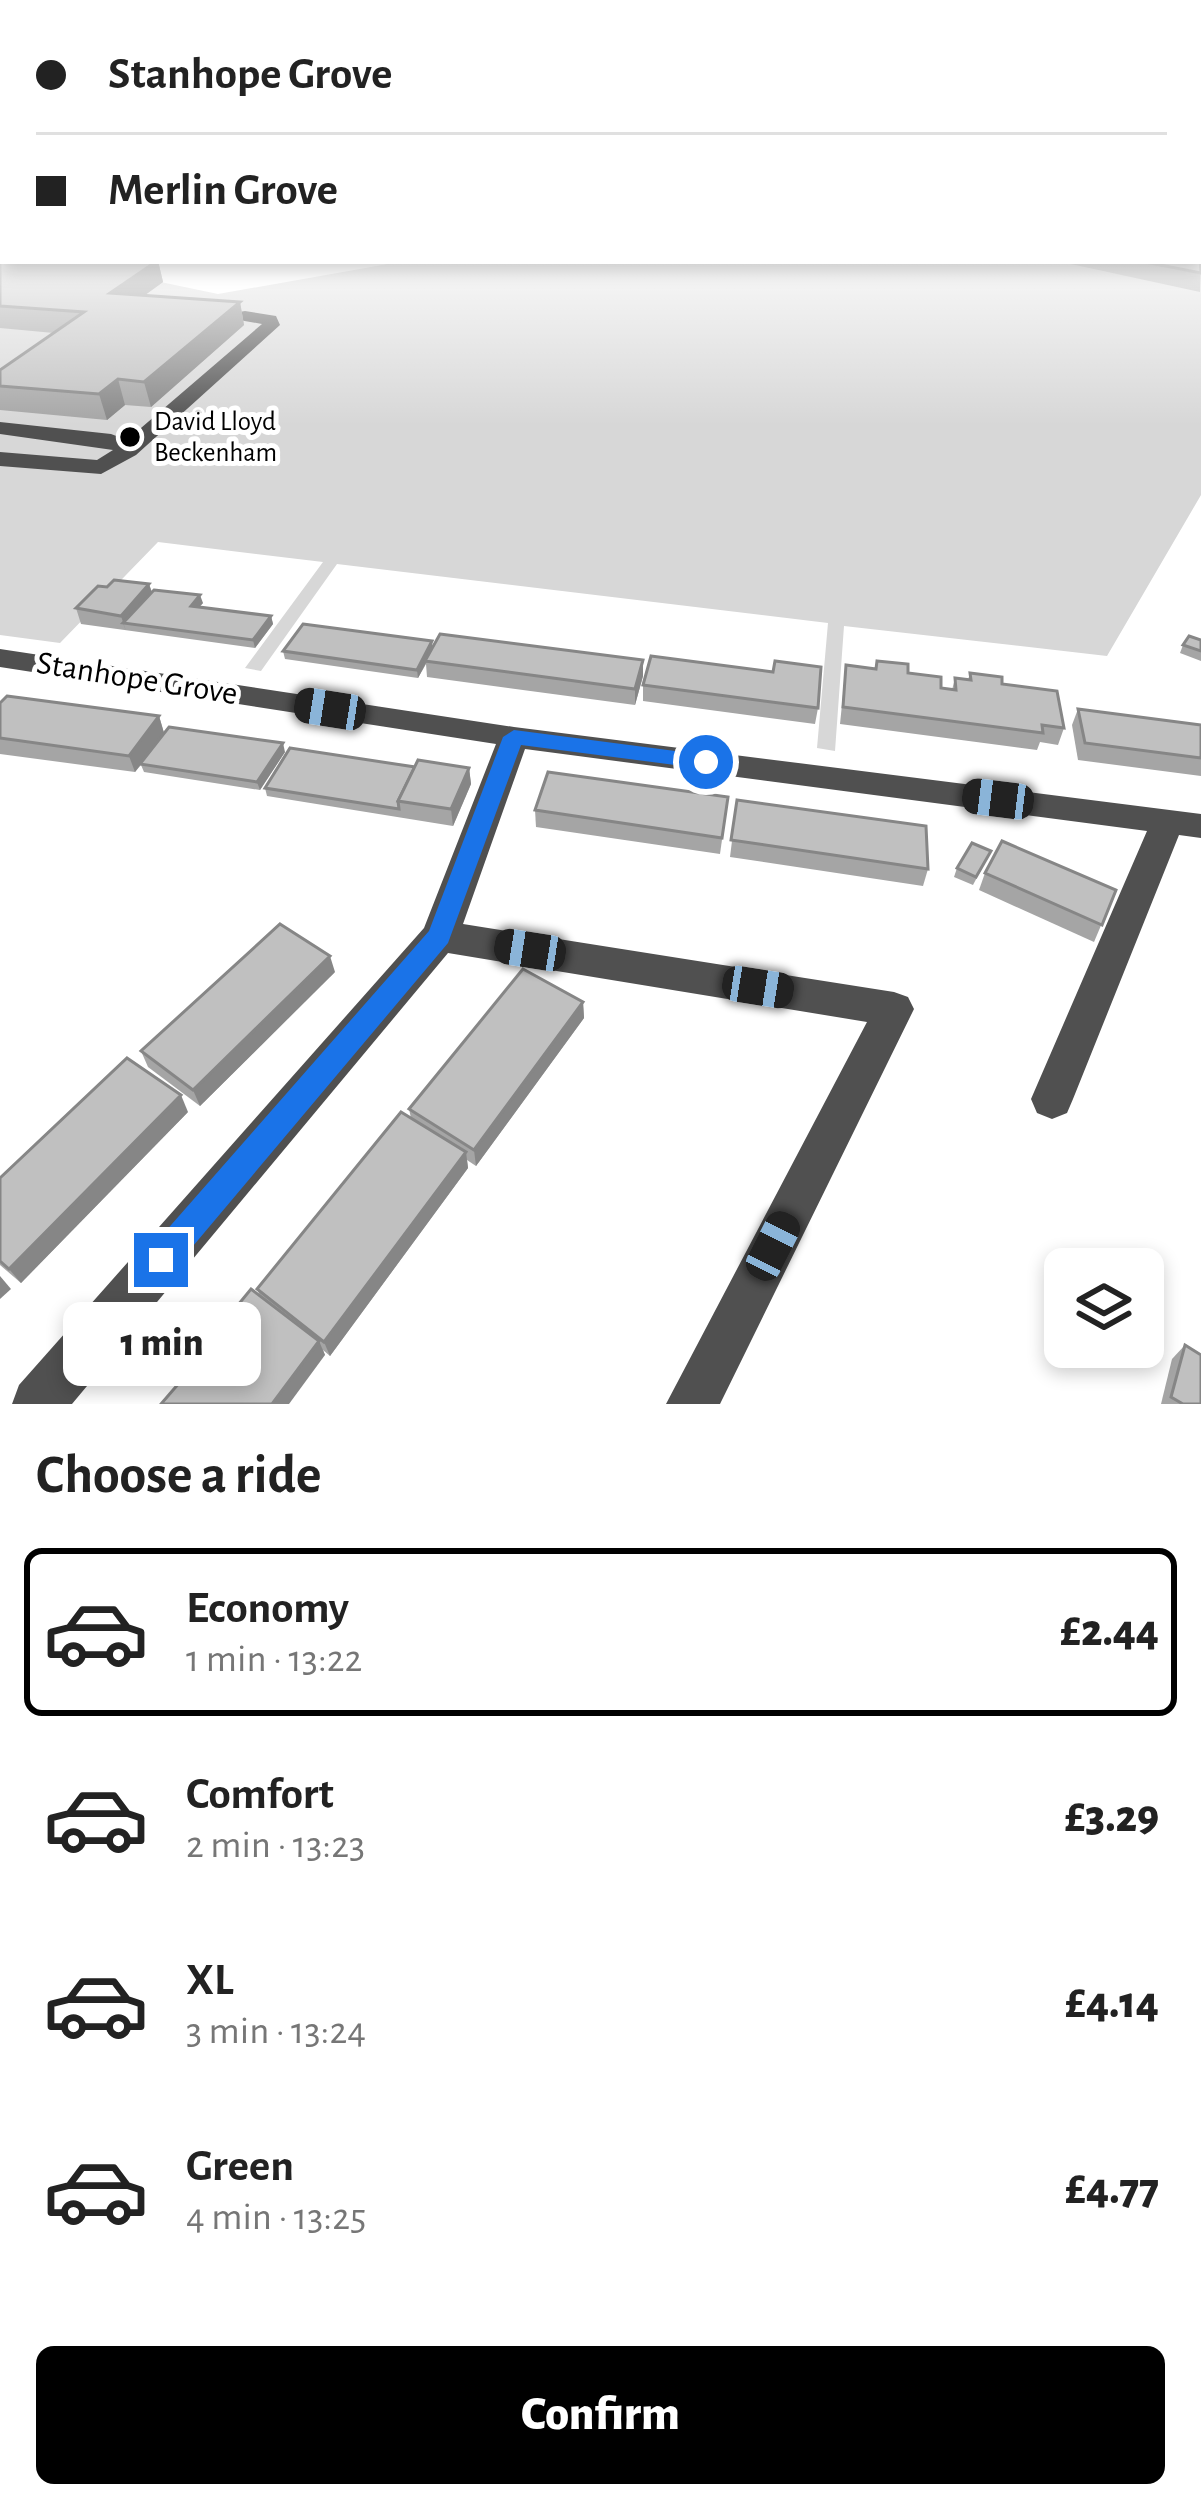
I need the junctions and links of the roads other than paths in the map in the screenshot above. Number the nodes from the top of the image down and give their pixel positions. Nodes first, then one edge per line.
1 (245, 316) edge
2 (0, 428) edge
3 (128, 450) junction
4 (0, 459) edge
5 (4, 663) edge
6 (514, 737) junction
7 (1184, 824) edge
8 (440, 936) junction
9 (1052, 1099) dead end
10 (38, 1404) edge
11 (692, 1404) edge

1 - 3 street
2 - 3 street
3 - 4 street
5 - 6 street, Stanhope Grove
6 - 7 street, Stanhope Grove
6 - 8 street
7 - 9 street
8 - 10 street
8 - 11 street

